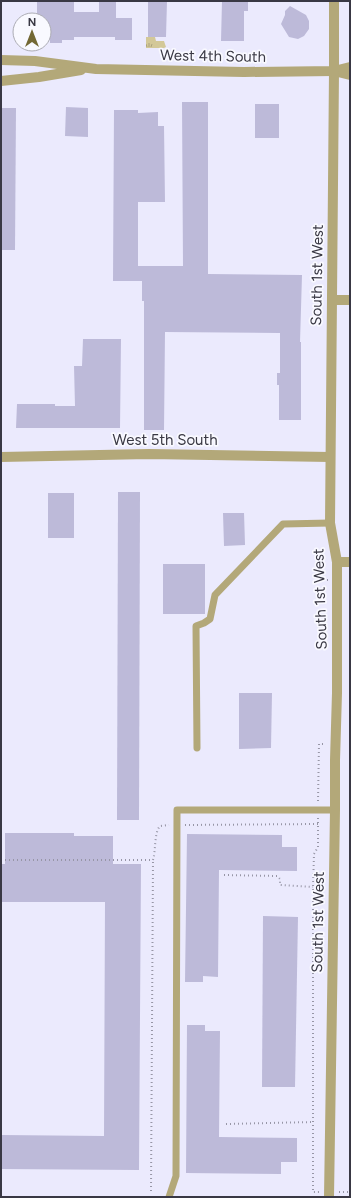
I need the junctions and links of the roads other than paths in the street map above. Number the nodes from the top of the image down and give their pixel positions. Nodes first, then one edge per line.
1 (334, 1) edge
2 (1, 60) edge
3 (91, 68) junction
4 (350, 68) edge
5 (334, 71) junction
6 (350, 75) edge
7 (1, 81) edge
8 (332, 300) junction
9 (350, 300) edge
10 (1, 457) edge
11 (330, 457) junction
12 (330, 523) junction
13 (337, 562) junction
14 (350, 562) edge
15 (197, 748) dead end
16 (335, 810) junction
17 (328, 1195) edge
18 (169, 1197) edge

1 - 5 street, South 1st West
2 - 3 street, West 4th South
3 - 5 street, West 4th South
3 - 7 street, West 4th South
4 - 5 street
5 - 6 street
5 - 8 street, South 1st West
8 - 9 street
8 - 11 street, South 1st West
10 - 11 street, West 5th South
11 - 12 street, South 1st West
12 - 13 street, South 1st West
12 - 15 lane
13 - 14 street
13 - 16 street, South 1st West
16 - 17 street, South 1st West
16 - 18 lane

